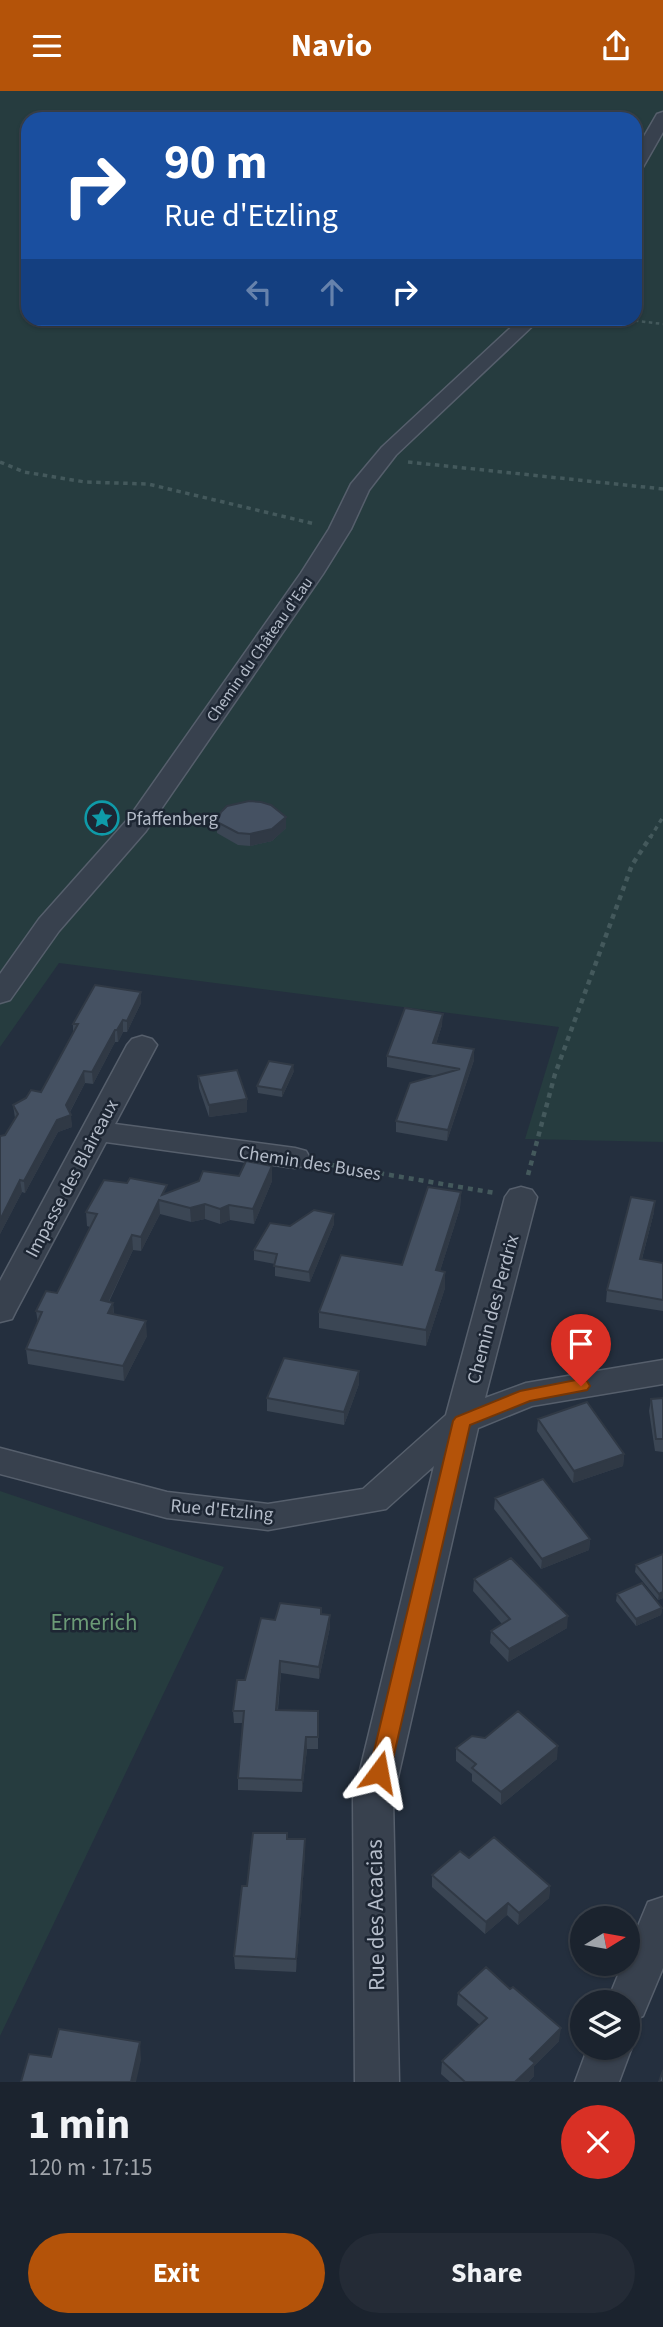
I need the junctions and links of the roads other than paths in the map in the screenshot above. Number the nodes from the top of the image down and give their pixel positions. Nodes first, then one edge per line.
1 (663, 117) edge
2 (642, 154) edge
3 (524, 326) edge
4 (0, 994) edge
5 (142, 1045) dead end
6 (97, 1131) junction
7 (295, 1158) road end
8 (521, 1197) road end
9 (0, 1311) edge
10 (663, 1371) edge
11 (462, 1421) junction
12 (0, 1461) edge
13 (663, 1915) edge
14 (633, 1990) edge
15 (605, 2060) edge
16 (377, 2082) edge
17 (597, 2082) edge

1 - 2 street
3 - 4 street, Chemin du Château d'Eau
5 - 6 street, Impasse des Blaireaux
6 - 7 street, Chemin des Buses
6 - 9 street, Impasse des Blaireaux
8 - 11 street, Chemin des Perdrix
10 - 11 street, Rue d'Etzling
11 - 12 street, Rue d'Etzling
11 - 16 street, Rue des Acacias
13 - 14 street
15 - 17 street

